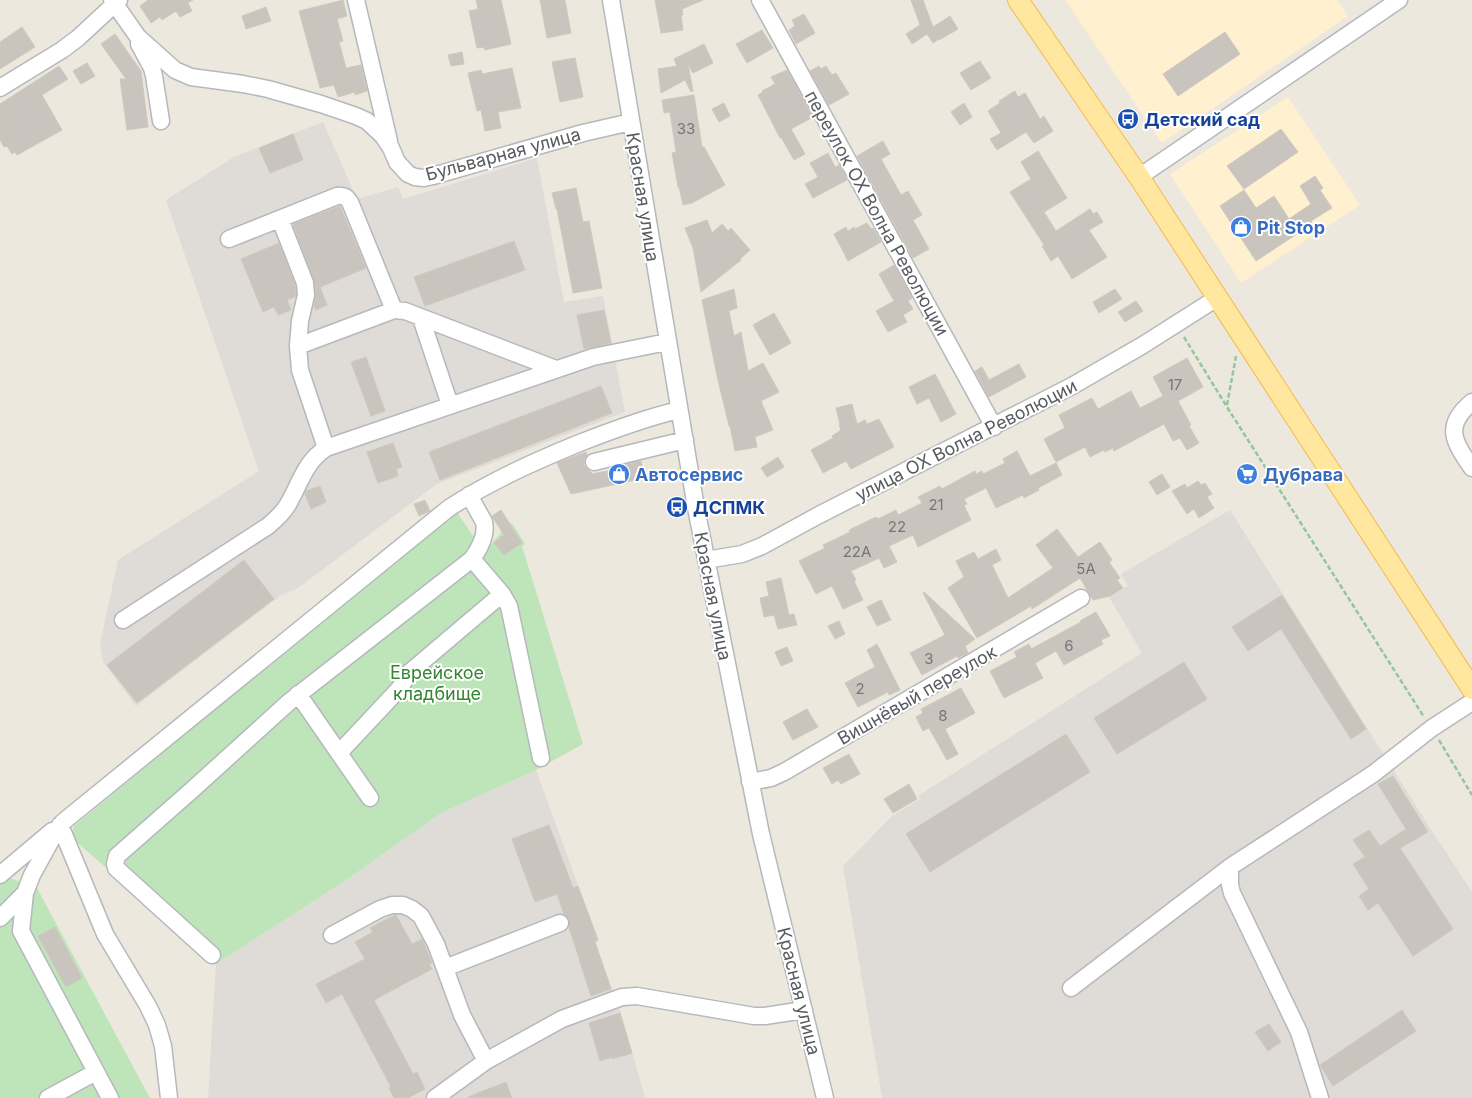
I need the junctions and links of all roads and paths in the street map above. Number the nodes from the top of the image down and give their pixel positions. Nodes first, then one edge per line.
1 (356, 0) edge
2 (611, 0) edge
3 (760, 0) edge
4 (1018, 0) edge
5 (1399, 0) edge
6 (115, 1) edge
7 (130, 27) junction
8 (0, 88) edge
9 (161, 121) dead end
10 (631, 122) junction
11 (391, 148) junction
12 (1139, 177) junction
13 (280, 219) junction
14 (229, 240) dead end
15 (1217, 298) junction
16 (394, 310) junction
17 (421, 318) junction
18 (1177, 324) junction
19 (1240, 332) junction
20 (667, 342) junction
21 (298, 346) junction
22 (556, 369) junction
23 (1472, 402) edge
24 (450, 405) junction
25 (1227, 407) junction
26 (679, 410) junction
27 (994, 427) junction
28 (685, 440) junction
29 (326, 448) junction
30 (594, 462) dead end
31 (1472, 468) edge
32 (469, 495) junction
33 (472, 559) junction
34 (706, 560) junction
35 (502, 594) junction
36 (1081, 598) dead end
37 (123, 620) dead end
38 (1472, 689) edge
39 (298, 694) junction
40 (1472, 702) edge
41 (1432, 728) junction
42 (339, 753) junction
43 (542, 758) dead end
44 (750, 782) junction
45 (1472, 795) edge
46 (370, 798) dead end
47 (63, 822) junction
48 (1230, 867) junction
49 (0, 875) edge
50 (24, 893) junction
51 (0, 918) edge
52 (560, 923) dead end
53 (0, 926) edge
54 (21, 931) junction
55 (332, 935) dead end
56 (212, 955) dead end
57 (445, 968) junction
58 (1071, 988) dead end
59 (804, 1010) junction
60 (486, 1062) junction
61 (96, 1072) junction
62 (48, 1098) edge
63 (110, 1098) edge
64 (169, 1098) edge
65 (435, 1098) edge
66 (824, 1098) edge
67 (1320, 1098) edge

1 - 11 street
2 - 10 street, Красная улица
3 - 27 street, переулок ОХ Волна Революции
4 - 12 main road
5 - 12 street
6 - 7 street, Бульварная улица
6 - 8 street
7 - 9 street
7 - 11 street, Бульварная улица
10 - 11 street, Бульварная улица
10 - 20 street, Красная улица
12 - 15 main road
13 - 14 street
13 - 16 street
13 - 21 street
15 - 18 street, улица ОХ Волна Революции
15 - 19 main road
16 - 17 street
16 - 21 street
17 - 22 street
17 - 24 street
18 - 25 path
18 - 27 street, улица ОХ Волна Революции
19 - 25 path
19 - 38 main road
20 - 22 street
20 - 26 street, Красная улица
21 - 29 street
22 - 24 street
23 - 31 street
24 - 29 street
25 - 41 path
26 - 28 street, Красная улица
26 - 32 street
27 - 34 street, улица ОХ Волна Революции
28 - 30 street
28 - 34 street, Красная улица
29 - 37 street
32 - 33 street
32 - 47 street
33 - 35 street
33 - 39 street
34 - 44 street, Красная улица
35 - 42 street
35 - 43 street
36 - 44 street, Вишнёвый переулок
39 - 42 street
39 - 56 street
40 - 41 street
41 - 45 path
41 - 48 street
42 - 46 street
44 - 59 street, Красная улица
47 - 49 street
47 - 50 street
47 - 64 street
48 - 58 street
48 - 67 street
50 - 51 street
50 - 54 street
52 - 57 street
53 - 54 street
54 - 61 street
55 - 57 street
57 - 60 street
59 - 60 street
59 - 66 street, Красная улица
60 - 65 street
61 - 62 street
61 - 63 street

